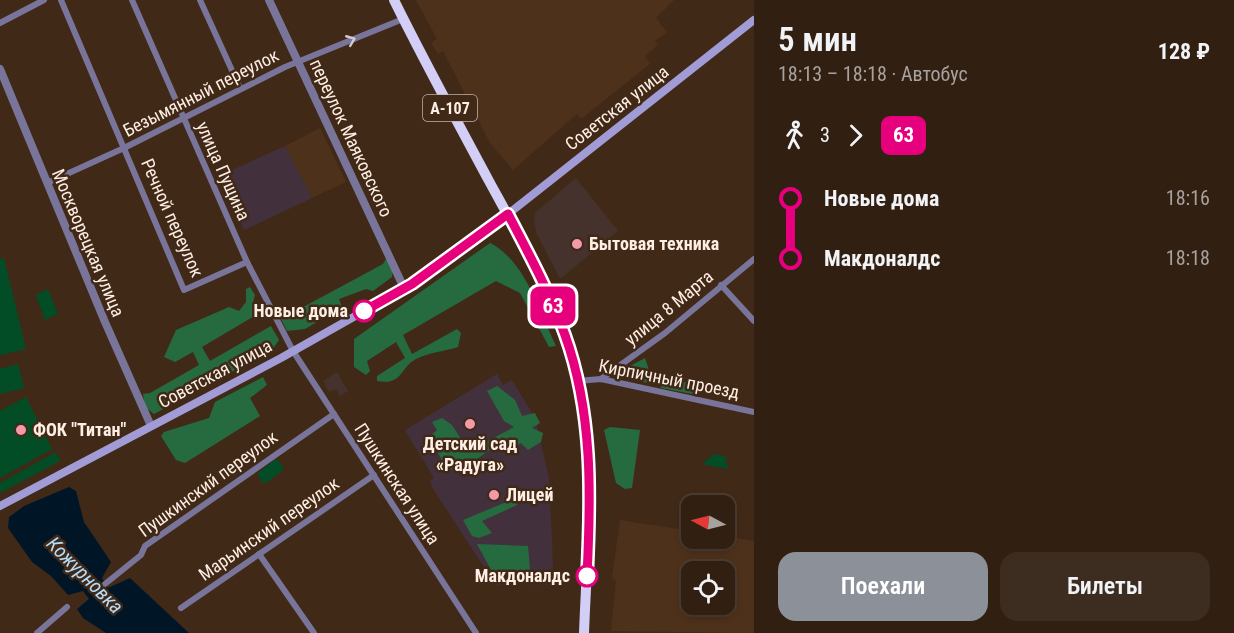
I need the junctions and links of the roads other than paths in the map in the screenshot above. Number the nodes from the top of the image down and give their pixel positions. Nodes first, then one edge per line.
1 (44, 0) edge
2 (61, 0) edge
3 (132, 0) edge
4 (200, 0) edge
5 (270, 0) edge
6 (394, 0) edge
7 (403, 19) junction
8 (754, 20) edge
9 (0, 23) edge
10 (298, 61) junction
11 (0, 69) edge
12 (240, 88) junction
13 (183, 117) junction
14 (124, 148) junction
15 (47, 183) junction
16 (508, 214) junction
17 (754, 259) edge
18 (247, 262) junction
19 (721, 285) junction
20 (404, 288) junction
21 (754, 321) edge
22 (293, 351) junction
23 (602, 379) junction
24 (577, 381) junction
25 (754, 412) edge
26 (334, 414) junction
27 (151, 426) junction
28 (374, 475) junction
29 (0, 506) edge
30 (259, 554) junction
31 (105, 584) dead end
32 (67, 607) dead end
33 (181, 608) dead end
34 (37, 633) edge
35 (314, 633) edge
36 (476, 633) edge
37 (584, 633) edge

1 - 9 street
2 - 14 street, Речной переулок
3 - 13 street, улица Пущина
4 - 12 street
5 - 10 street, переулок Маяковского
6 - 7 highway, А-107
10 -> 7 street, Безымянный переулок
7 - 16 highway, А-107
8 - 16 main road, Советская улица
10 - 12 street, Безымянный переулок
10 - 20 street, переулок Маяковского
11 - 15 street, Москворецкая улица
12 - 13 street, Безымянный переулок
13 - 14 street, Безымянный переулок
13 - 18 street, улица Пущина
14 - 15 street, Безымянный переулок
14 - 18 street, Речной переулок
15 - 27 street, Москворецкая улица
16 - 20 main road, Советская улица
16 - 24 highway, А-107
17 - 19 street, улица 8 Марта
18 - 22 street, улица Пущина
19 - 21 street
19 - 23 street, улица 8 Марта
20 - 22 main road, Советская улица
22 - 26 street, Пушкинская улица
22 - 27 main road, Советская улица
23 - 24 street, Кирпичный проезд
23 - 25 street, Кирпичный проезд
24 - 37 highway, А-107
26 - 28 street, Пушкинская улица
26 - 31 street, Пушкинский переулок
27 - 29 main road, Советская улица
28 - 30 street, Марьинский переулок
28 - 36 street, Пушкинская улица
30 - 33 street, Марьинский переулок
30 - 35 street
32 - 34 street

